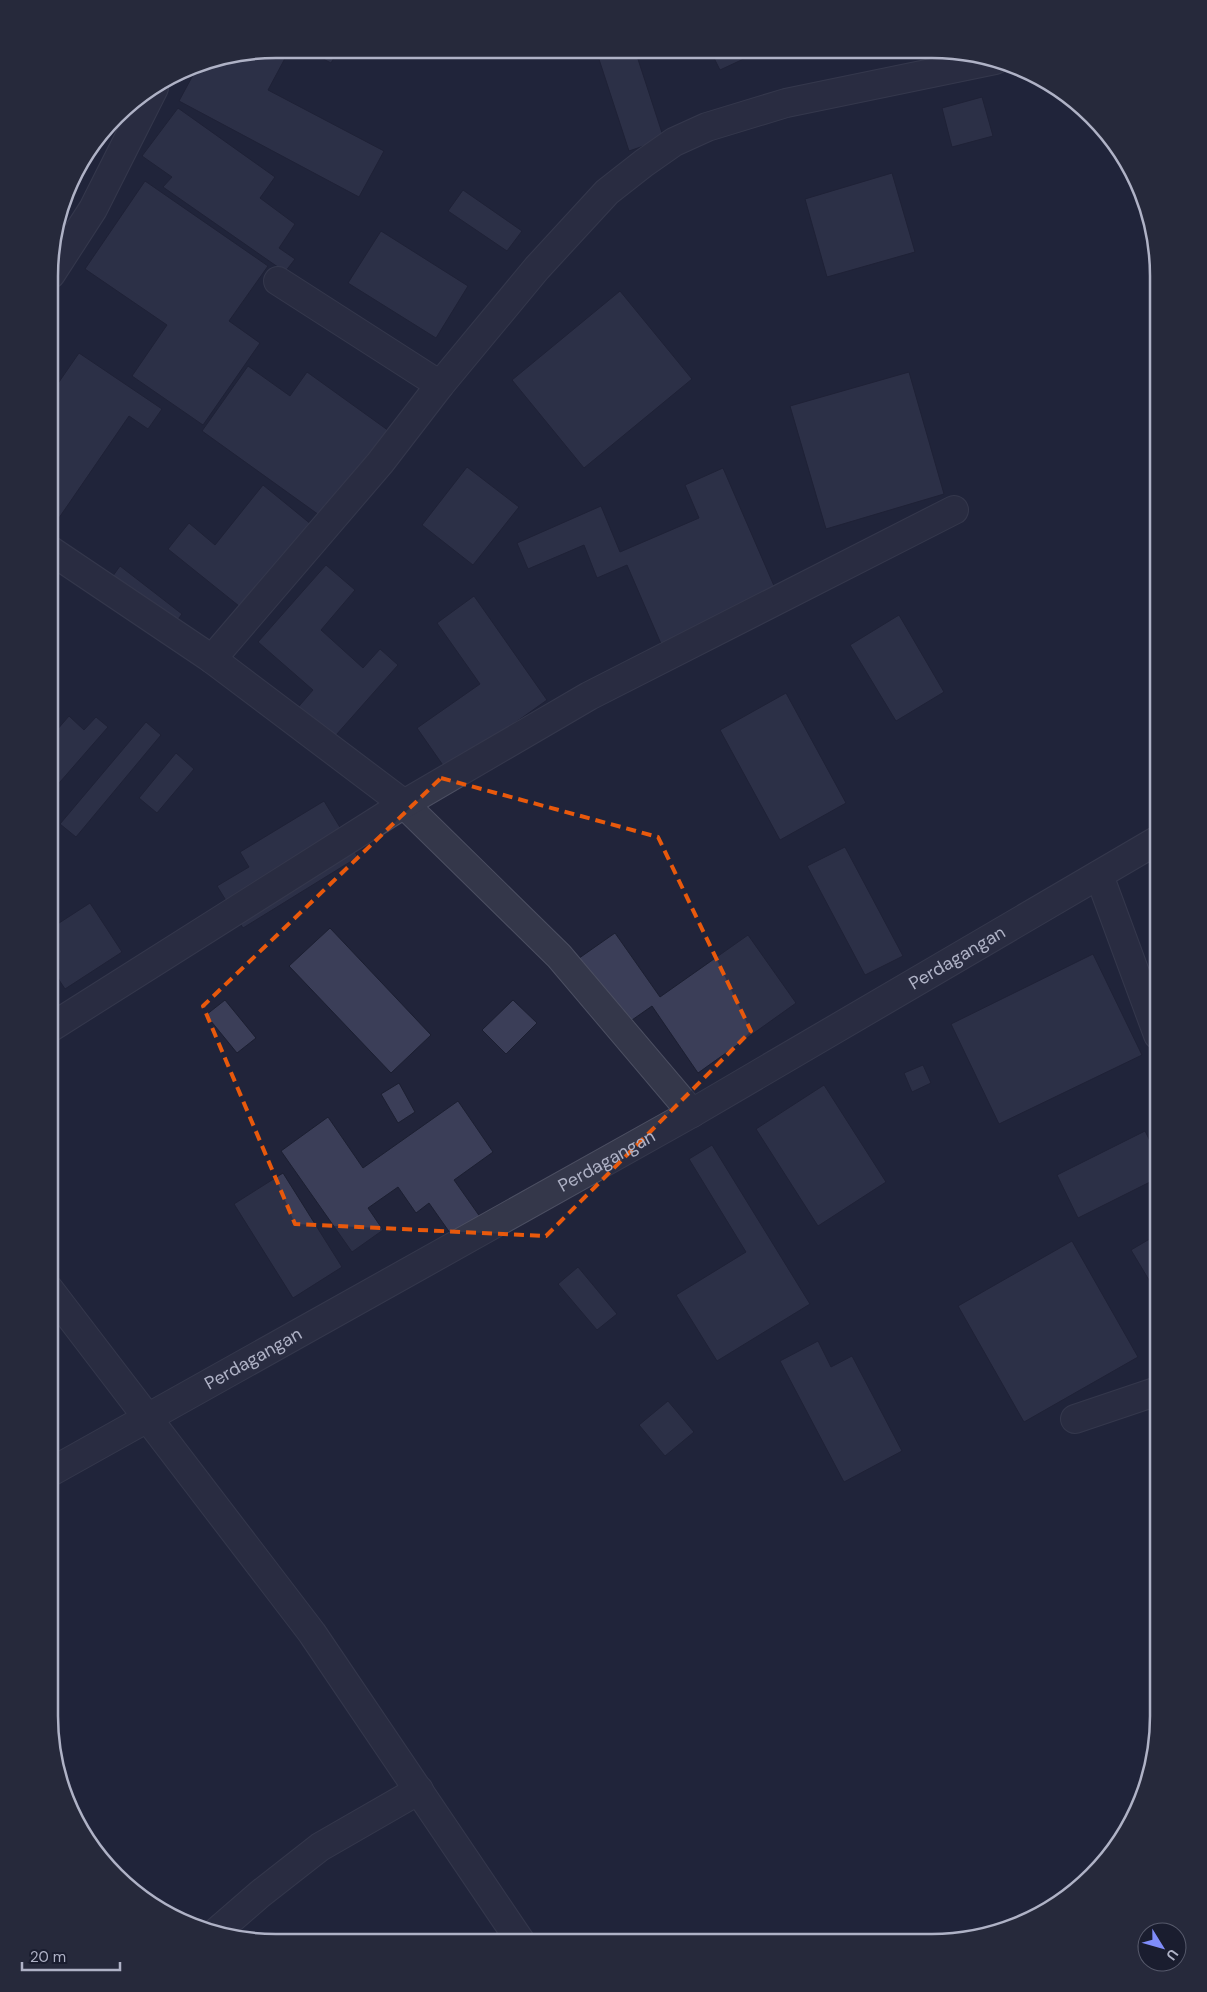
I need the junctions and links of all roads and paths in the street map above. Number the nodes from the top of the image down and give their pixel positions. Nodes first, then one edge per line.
1 (980, 63) edge
2 (149, 99) edge
3 (58, 263) edge
4 (278, 281) dead end
5 (440, 385) junction
6 (954, 510) dead end
7 (58, 555) edge
8 (212, 660) junction
9 (404, 804) junction
10 (1150, 845) edge
11 (1099, 875) junction
12 (1150, 1012) edge
13 (58, 1023) edge
14 (692, 1112) junction
15 (58, 1301) edge
16 (1150, 1394) edge
17 (148, 1418) junction
18 (1075, 1419) dead end
19 (58, 1468) edge
20 (419, 1790) junction
21 (221, 1928) edge
22 (516, 1934) edge

1 - 5 street
2 - 3 street
4 - 5 street
5 - 8 street
6 - 9 street
7 - 8 street
8 - 9 street
9 - 13 street
9 - 14 street
10 - 11 street, Perdagangan
11 - 12 street
11 - 14 street, Perdagangan
14 - 17 street, Perdagangan
15 - 17 street
16 - 18 street
17 - 19 street, Perdagangan
17 - 20 street
20 - 21 street
20 - 22 street

